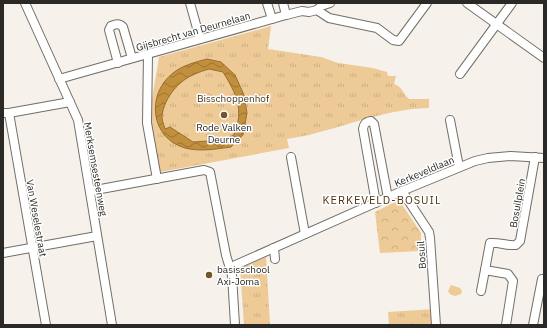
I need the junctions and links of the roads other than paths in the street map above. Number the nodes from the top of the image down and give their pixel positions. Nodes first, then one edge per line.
1 (25, 3) edge
2 (190, 3) edge
3 (268, 3) edge
4 (282, 3) edge
5 (330, 3) edge
6 (427, 3) edge
7 (467, 3) edge
8 (512, 3) edge
9 (317, 10) junction
10 (286, 15) junction
11 (272, 19) junction
12 (497, 23) junction
13 (200, 39) junction
14 (148, 54) junction
15 (132, 58) junction
16 (544, 58) edge
17 (118, 62) junction
18 (460, 74) dead end
19 (59, 79) junction
20 (70, 102) junction
21 (6, 113) edge
22 (450, 120) dead end
23 (291, 157) dead end
24 (535, 157) junction
25 (544, 158) edge
26 (459, 167) junction
27 (157, 179) junction
28 (90, 191) junction
29 (402, 191) junction
30 (388, 198) junction
31 (376, 203) junction
32 (305, 234) junction
33 (97, 236) junction
34 (32, 248) junction
35 (274, 248) junction
36 (3, 253) edge
37 (275, 259) dead end
38 (230, 267) junction
39 (485, 270) junction
40 (544, 270) edge
41 (543, 280) edge
42 (481, 291) dead end
43 (46, 325) edge
44 (112, 325) edge
45 (235, 325) edge
46 (436, 325) edge
47 (506, 325) edge
48 (534, 325) edge

1 - 19 street, Merksemsesteenweg
2 - 13 street
3 - 11 street
4 - 10 street
5 - 9 street, Gijsbrecht van Deurnelaan
6 - 9 street
7 - 12 street
8 - 12 street
9 - 10 street, Gijsbrecht van Deurnelaan
10 - 11 street, Gijsbrecht van Deurnelaan
11 - 13 street, Gijsbrecht van Deurnelaan
12 - 16 street
12 - 18 street
13 - 14 street, Gijsbrecht van Deurnelaan
14 - 15 street, Gijsbrecht van Deurnelaan
14 - 27 street
15 - 17 street, Gijsbrecht van Deurnelaan
15 - 17 street
17 - 19 street, Gijsbrecht van Deurnelaan
19 - 20 street, Merksemsesteenweg
20 - 21 street
20 - 28 street, Merksemsesteenweg
21 - 34 street, Van Weselestraat
22 - 26 street
23 - 32 street
24 - 25 street, Kerkeveldlaan
24 - 26 street, Kerkeveldlaan
24 - 39 street, Bosuilplein
26 - 29 street, Kerkeveldlaan
27 - 28 street
27 - 38 street
28 - 33 street, Merksemsesteenweg
29 - 30 street, Kerkeveldlaan
29 - 46 street, Bosuil
30 - 31 street, Kerkeveldlaan
30 - 31 street
31 - 32 street, Kerkeveldlaan
32 - 35 street, Kerkeveldlaan
33 - 34 street
33 - 44 street, Merksemsesteenweg
34 - 36 street
34 - 43 street, Van Weselestraat
35 - 37 street
35 - 38 street, Kerkeveldlaan
38 - 45 street
39 - 42 street, Bosuilplein
39 - 47 street
40 - 41 street
41 - 48 street

